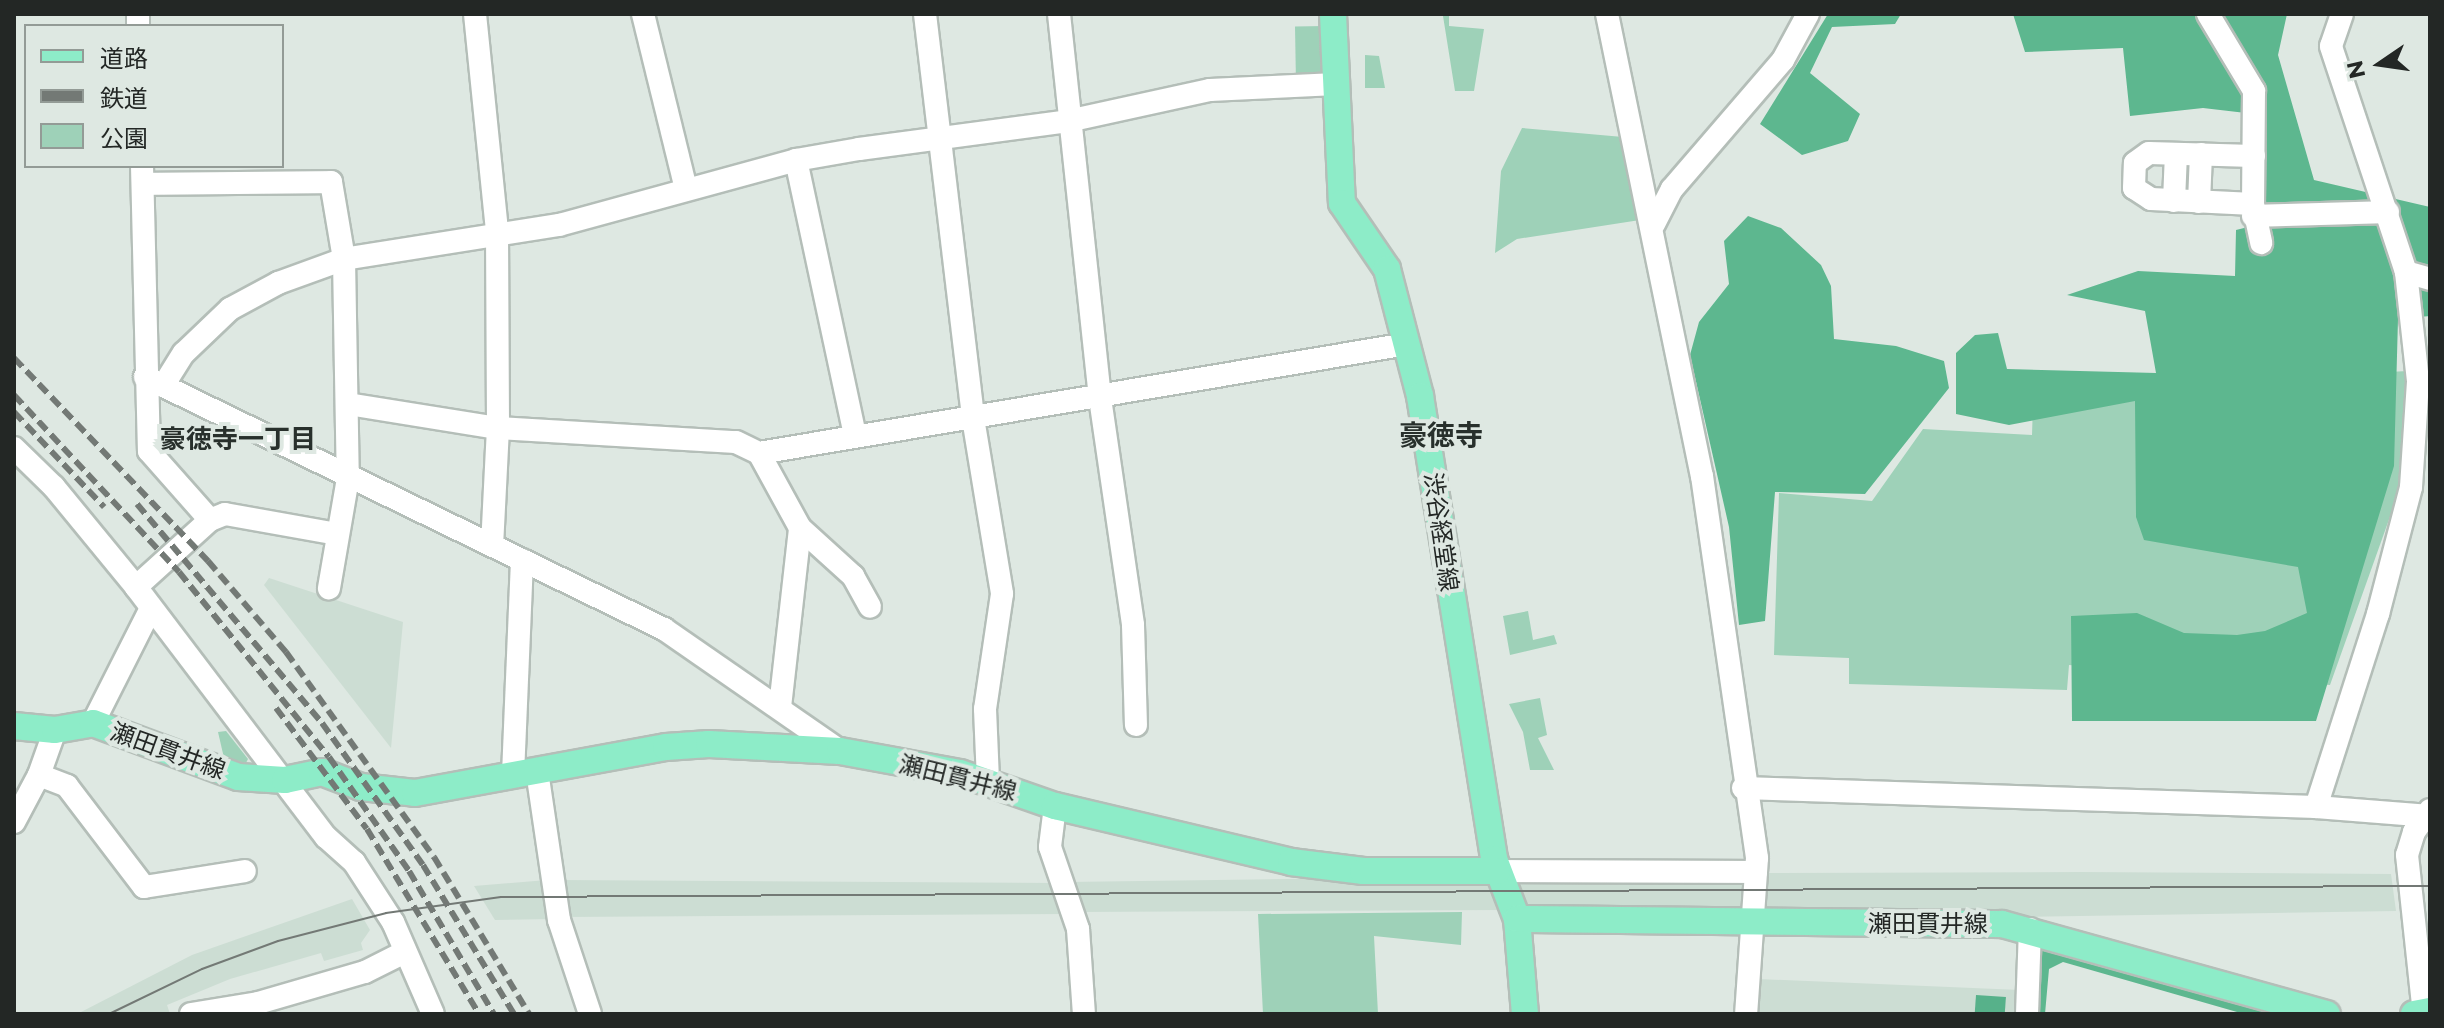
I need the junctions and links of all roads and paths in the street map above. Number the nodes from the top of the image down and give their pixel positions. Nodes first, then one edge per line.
1 (643, 14) edge
2 (925, 14) edge
3 (1059, 14) edge
4 (1333, 14) edge
5 (1607, 14) edge
6 (1808, 14) edge
7 (2208, 14) edge
8 (2342, 14) edge
9 (476, 24) edge
10 (1336, 84) junction
11 (1068, 121) junction
12 (937, 137) junction
13 (2176, 154) junction
14 (2201, 154) junction
15 (2254, 156) junction
16 (796, 160) junction
17 (142, 175) edge
18 (686, 189) junction
19 (2174, 201) junction
20 (2199, 202) junction
21 (2253, 210) junction
22 (2388, 212) junction
23 (1654, 224) junction
24 (497, 232) junction
25 (2261, 243) dead end
26 (344, 259) junction
27 (2406, 272) junction
28 (2430, 279) edge
29 (1407, 344) junction
30 (154, 382) junction
31 (1100, 398) junction
32 (348, 404) junction
33 (973, 418) junction
34 (498, 428) junction
35 (855, 436) junction
36 (14, 448) edge
37 (759, 453) junction
38 (348, 478) junction
39 (210, 520) junction
40 (800, 528) junction
41 (337, 534) junction
42 (492, 545) junction
43 (522, 560) junction
44 (136, 587) junction
45 (329, 588) dead end
46 (870, 607) dead end
47 (150, 610) junction
48 (780, 707) junction
49 (93, 723) junction
50 (1136, 725) dead end
51 (14, 726) edge
52 (55, 730) junction
53 (840, 751) junction
54 (525, 773) junction
55 (39, 775) junction
56 (285, 780) junction
57 (988, 780) junction
58 (1743, 788) junction
59 (1055, 806) junction
60 (2316, 807) junction
61 (2428, 814) edge
62 (14, 822) edge
63 (245, 871) dead end
64 (1497, 871) junction
65 (1756, 872) junction
66 (1517, 919) junction
67 (1752, 923) junction
68 (2030, 929) junction
69 (403, 953) junction
70 (252, 1010) edge
71 (214, 1013) edge
72 (2423, 1013) edge
73 (191, 1014) edge
74 (433, 1014) edge
75 (590, 1014) edge
76 (1084, 1014) edge
77 (1525, 1014) edge
78 (1746, 1014) edge
79 (2027, 1014) edge
80 (2327, 1014) edge

1 - 18 street
2 - 12 street
3 - 11 street
4 - 10 main road, 渋谷経堂線
5 - 23 street
6 - 23 street
7 - 15 street
8 - 22 street
9 - 24 street
10 - 11 street
10 - 29 main road, 渋谷経堂線
11 - 12 street
11 - 31 street
12 - 16 street
12 - 33 street
13 - 14 street
13 - 19 street
13 - 19 street
14 - 15 street
14 - 20 street
15 - 21 street
16 - 18 street
16 - 35 street
17 - 26 street
17 - 30 street
18 - 24 street
19 - 20 street
20 - 21 street
21 - 22 street
21 - 25 street
22 - 27 street
23 - 58 street
24 - 26 street
24 - 34 street
26 - 30 street
26 - 32 street
27 - 28 street
27 - 60 street
29 - 31 street
29 - 64 main road, 渋谷経堂線
30 - 38 street
30 - 39 street
31 - 33 street
31 - 50 street
32 - 34 street
32 - 38 street
33 - 35 street
33 - 57 street
34 - 37 street
34 - 42 street
35 - 37 street
36 - 44 street
37 - 40 street
38 - 41 street
38 - 42 street
39 - 41 street
39 - 44 street
40 - 46 street
40 - 48 street
41 - 45 street
42 - 43 street
43 - 48 street
43 - 54 street
44 - 47 street
47 - 49 street
47 - 56 street
48 - 53 street
49 - 52 main road, 瀬田貫井線
49 - 56 main road, 瀬田貫井線
51 - 52 main road, 瀬田貫井線
52 - 55 street
53 - 54 main road, 瀬田貫井線
53 - 57 main road, 瀬田貫井線
54 - 56 main road, 瀬田貫井線
54 - 75 street
55 - 62 street
55 - 63 street
56 - 69 street
57 - 59 main road, 瀬田貫井線
58 - 60 street
58 - 65 street
59 - 64 main road, 瀬田貫井線
59 - 76 street
60 - 61 street
61 - 72 street
64 - 65 street
64 - 66 main road, 渋谷経堂線
65 - 67 street
66 - 67 main road, 瀬田貫井線
66 - 77 main road, 渋谷経堂線
67 - 68 main road, 瀬田貫井線
67 - 78 street
68 - 79 street
68 - 80 main road, 瀬田貫井線
69 - 70 street
69 - 74 street
70 - 71 street
71 - 73 street

